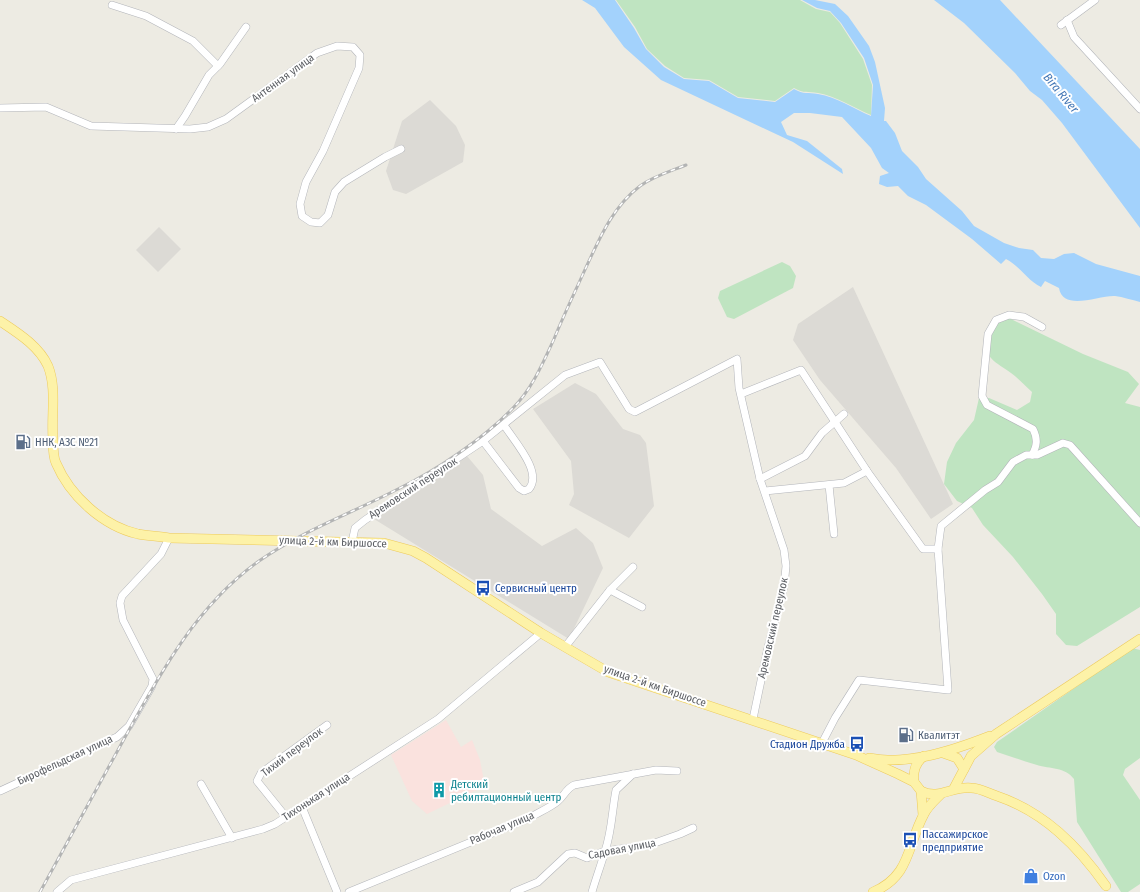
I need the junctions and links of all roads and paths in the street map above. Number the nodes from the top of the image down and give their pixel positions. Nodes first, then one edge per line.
1 (1095, 0) edge
2 (112, 5) dead end
3 (246, 27) dead end
4 (218, 66) junction
5 (0, 108) edge
6 (1140, 109) edge
7 (176, 129) junction
8 (402, 149) dead end
9 (0, 321) edge
10 (1042, 327) dead end
11 (741, 394) junction
12 (844, 414) dead end
13 (835, 422) junction
14 (504, 425) junction
15 (483, 441) junction
16 (1032, 455) junction
17 (868, 471) junction
18 (760, 479) junction
19 (829, 485) junction
20 (765, 492) junction
21 (1140, 523) edge
22 (834, 534) dead end
23 (169, 538) junction
24 (352, 542) junction
25 (938, 549) junction
26 (633, 567) dead end
27 (610, 590) junction
28 (642, 607) dead end
29 (541, 633) junction
30 (1140, 638) edge
31 (565, 647) junction
32 (753, 719) junction
33 (327, 725) dead end
34 (996, 734) junction
35 (822, 744) junction
36 (943, 753) junction
37 (856, 755) junction
38 (924, 756) junction
39 (677, 771) dead end
40 (963, 771) junction
41 (635, 773) junction
42 (914, 782) junction
43 (201, 784) dead end
44 (954, 788) junction
45 (976, 788) junction
46 (0, 791) edge
47 (921, 791) junction
48 (940, 795) junction
49 (302, 807) junction
50 (923, 815) junction
51 (286, 817) junction
52 (693, 828) dead end
53 (232, 838) junction
54 (606, 851) junction
55 (1105, 889) edge
56 (57, 892) edge
57 (337, 892) edge
58 (349, 892) edge
59 (514, 892) edge
60 (592, 892) edge
61 (873, 892) edge

1 - 6 street
2 - 4 street
3 - 4 street
4 - 7 street
5 - 7 street, Антенная улица
7 - 8 street, Антенная улица
9 - 23 main road, улица 2-й км Биршоссе
10 - 16 street
11 - 13 street
11 - 14 street, Аремовский переулок
11 - 18 street, Аремовский переулок
12 - 13 street
13 - 17 street
13 - 18 street
14 - 15 street, Аремовский переулок
14 - 15 street
15 - 24 street, Аремовский переулок
16 - 21 street
16 - 25 street
17 - 19 street
17 - 25 street
18 - 20 street, Аремовский переулок
19 - 20 street
19 - 22 street
20 - 32 street, Аремовский переулок
23 - 24 main road, улица 2-й км Биршоссе
23 - 46 street, Бирофельдская улица
24 - 29 main road, улица 2-й км Биршоссе
25 - 35 street
26 - 27 street
27 - 28 street
27 - 31 street
29 - 31 main road, улица 2-й км Биршоссе
29 - 49 street, Тихонькая улица
30 - 34 main road
31 - 32 main road, улица 2-й км Биршоссе
32 - 35 main road, улица 2-й км Биршоссе
33 - 51 street, Тихий переулок
34 - 36 main road
34 - 40 main road
35 - 37 main road, улица 2-й км Биршоссе
36 - 38 main road
36 - 40 main road
37 - 38 main road
37 - 42 main road
38 - 42 main road
39 - 41 street, Рабочая улица
40 - 44 main road
40 - 45 main road
41 - 54 street
41 - 58 street, Рабочая улица
42 - 47 main road
43 - 53 street
44 - 45 main road
44 - 48 main road
45 - 55 main road
47 - 48 main road
47 - 50 main road
48 - 50 main road
49 - 51 street, Тихонькая улица
49 - 57 street
50 - 61 main road
51 - 53 street, Тихонькая улица
52 - 54 street, Садовая улица
53 - 56 street, Тихонькая улица
54 - 59 street, Садовая улица
54 - 60 street

